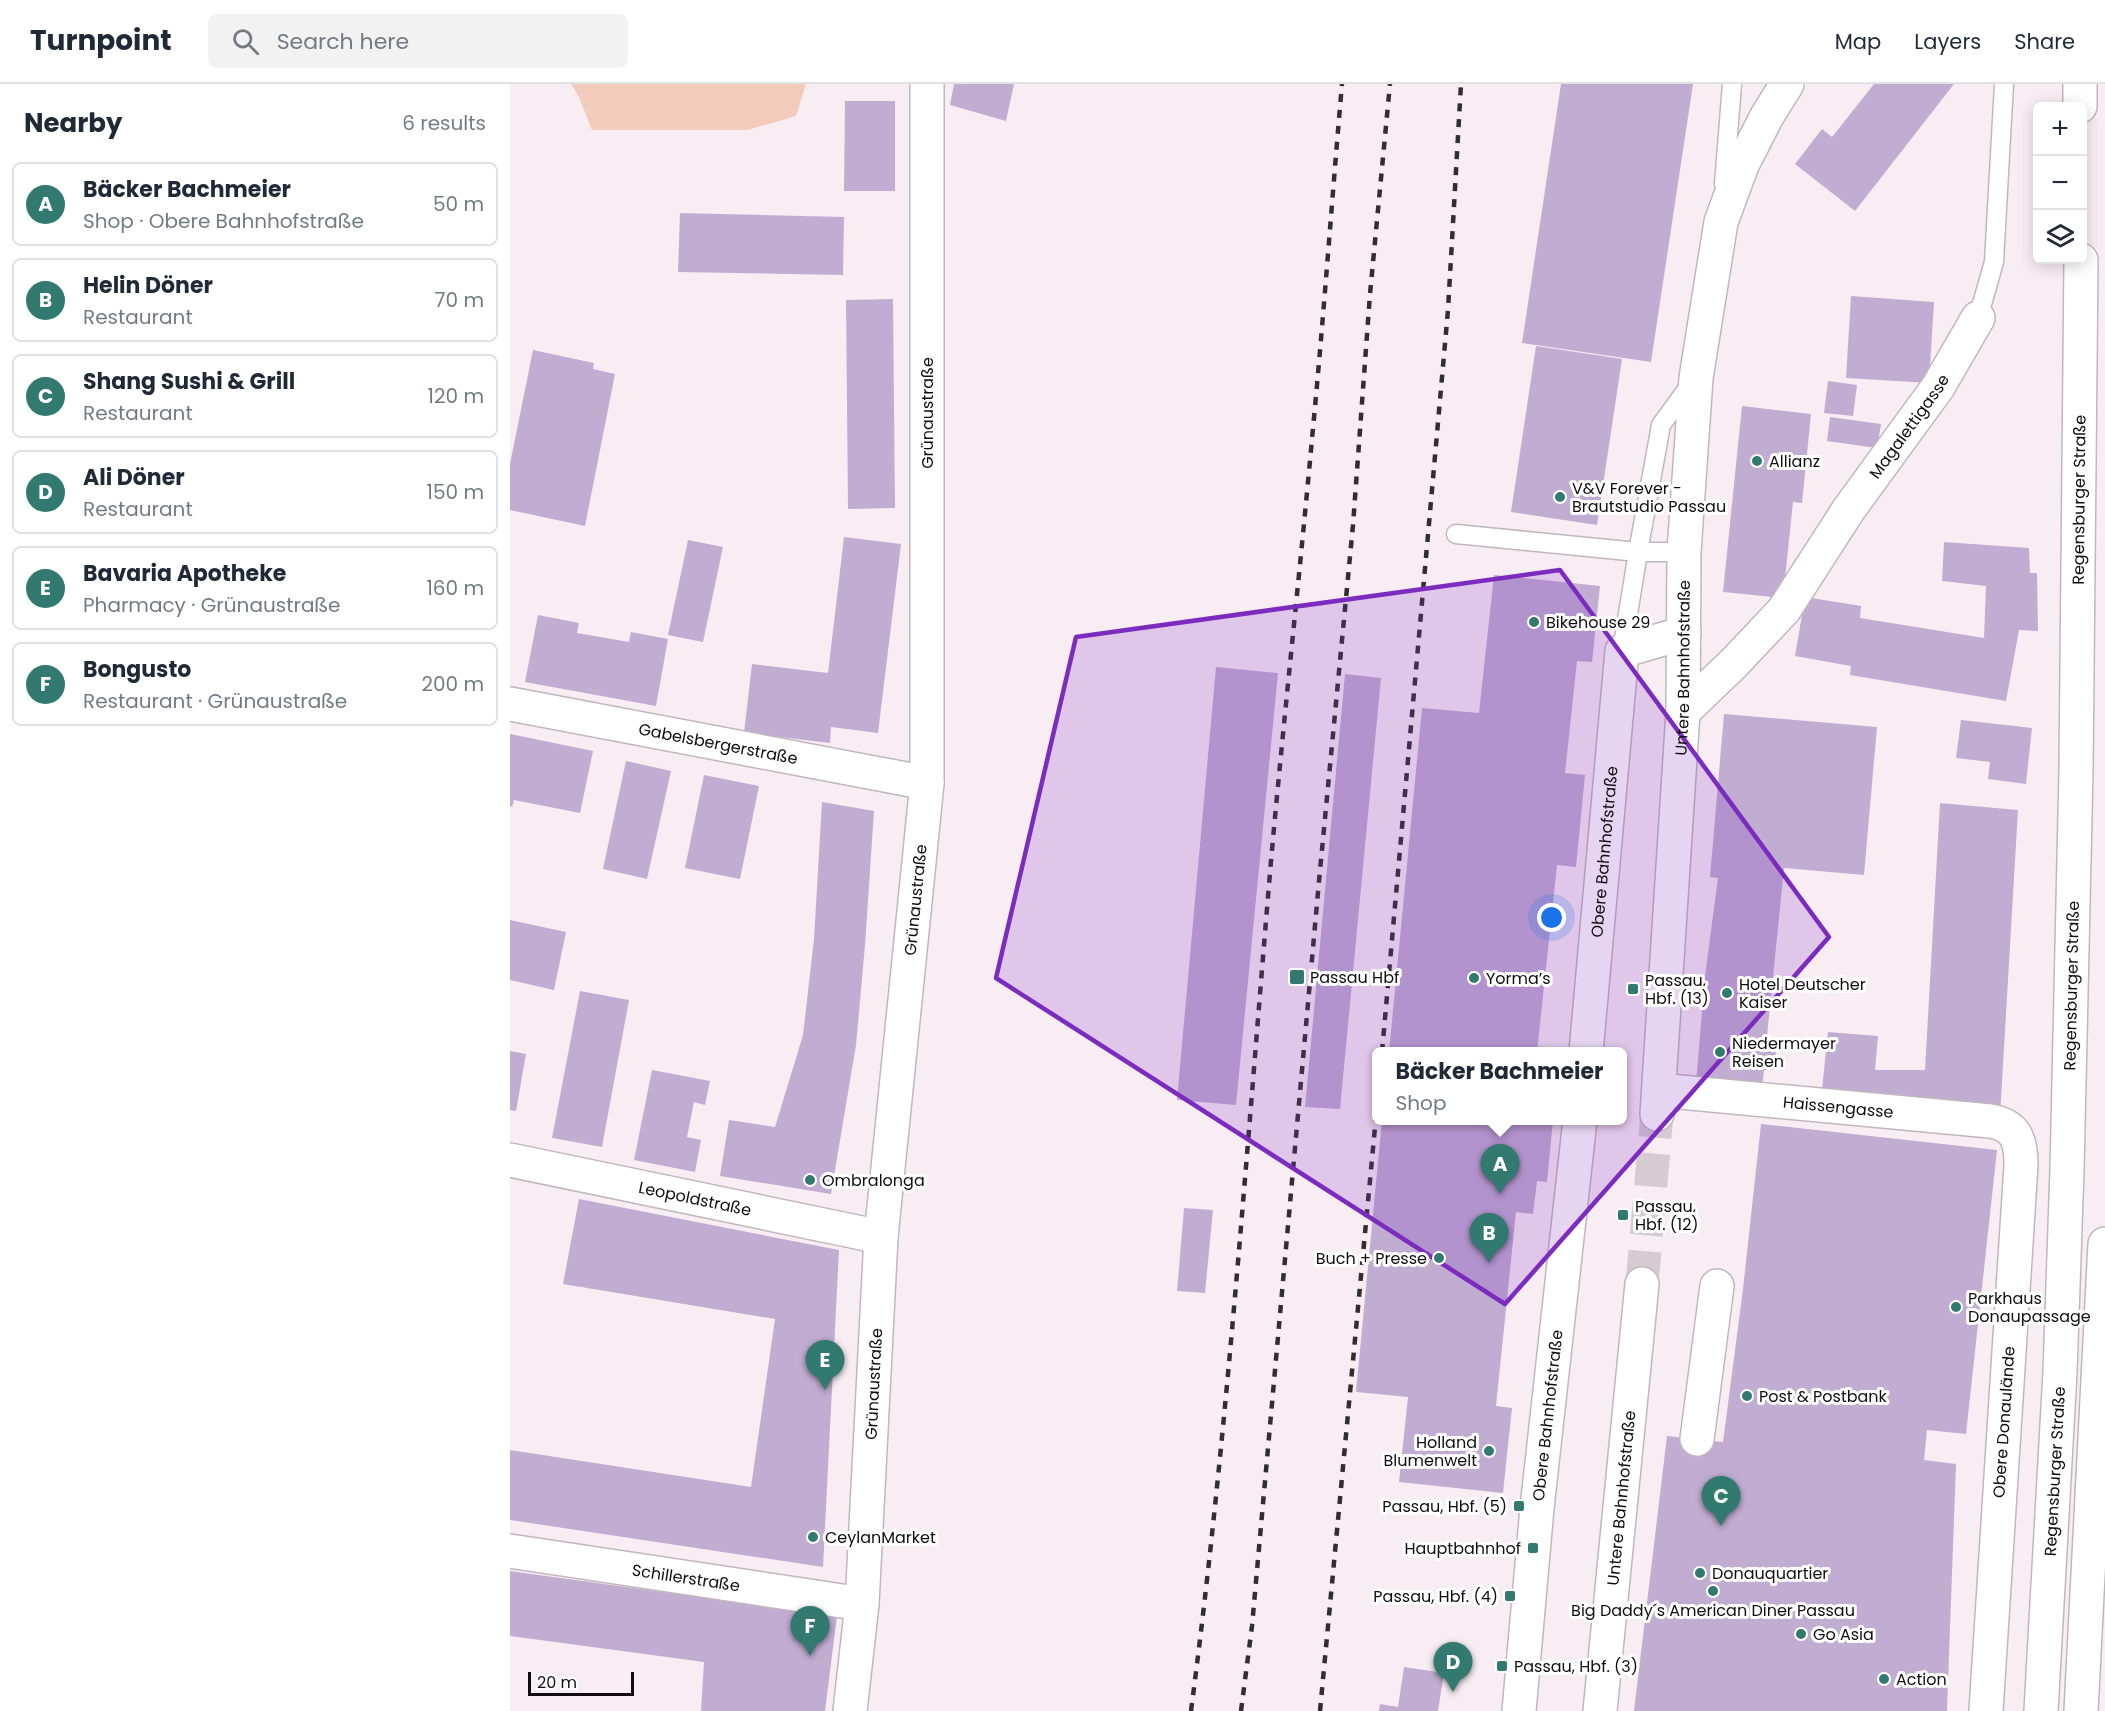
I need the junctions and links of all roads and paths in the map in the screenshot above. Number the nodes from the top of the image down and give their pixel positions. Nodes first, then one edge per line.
1 (927, 84) edge
2 (1732, 84) edge
3 (1787, 84) edge
4 (2004, 84) edge
5 (2080, 84) edge
6 (2080, 102) edge
7 (1721, 222) junction
8 (2081, 264) edge
9 (1978, 318) joint
10 (1696, 378) junction
11 (1456, 534) dead end
12 (1638, 552) junction
13 (1684, 552) junction
14 (1684, 633) junction
15 (1622, 651) junction
16 (510, 704) edge
17 (1683, 712) junction
18 (927, 783) junction
19 (1586, 1047) edge
20 (1658, 1102) joint
21 (1579, 1125) edge
22 (2015, 1133) joint
23 (510, 1160) edge
24 (881, 1237) junction
25 (2105, 1244) edge
26 (1642, 1284) tunnel mouth
27 (1717, 1286) dead end
28 (1697, 1439) dead end
29 (510, 1551) edge
30 (862, 1604) junction
31 (849, 1711) edge
32 (1519, 1711) edge
33 (1600, 1711) edge
34 (1986, 1711) edge
35 (2041, 1711) edge
36 (2081, 1711) edge

1 - 18 street, Grünaustraße
2 - 7 lane
3 - 7 street, Untere Bahnhofstraße
4 - 9 lane, Magalettigasse
5 - 6 street
7 - 10 street, Untere Bahnhofstraße
8 - 35 street, Regensburger Straße
9 - 17 street, Magalettigasse
10 - 12 lane, Obere Bahnhofstraße
10 - 13 street, Untere Bahnhofstraße
11 - 12 lane
12 - 13 lane
12 - 15 lane, Obere Bahnhofstraße
13 - 14 street, Untere Bahnhofstraße
14 - 15 street
14 - 17 street, Untere Bahnhofstraße
15 - 19 street, Obere Bahnhofstraße
16 - 18 street, Gabelsbergerstraße
17 - 20 street, Untere Bahnhofstraße
18 - 24 street, Grünaustraße
20 - 22 street, Haissengasse
21 - 32 street, Obere Bahnhofstraße
22 - 34 street, Obere Donaulände
23 - 24 street, Leopoldstraße
24 - 30 street, Grünaustraße
25 - 36 street
26 - 33 street, Untere Bahnhofstraße
27 - 28 street
29 - 30 street, Schillerstraße
30 - 31 street, Grünaustraße

